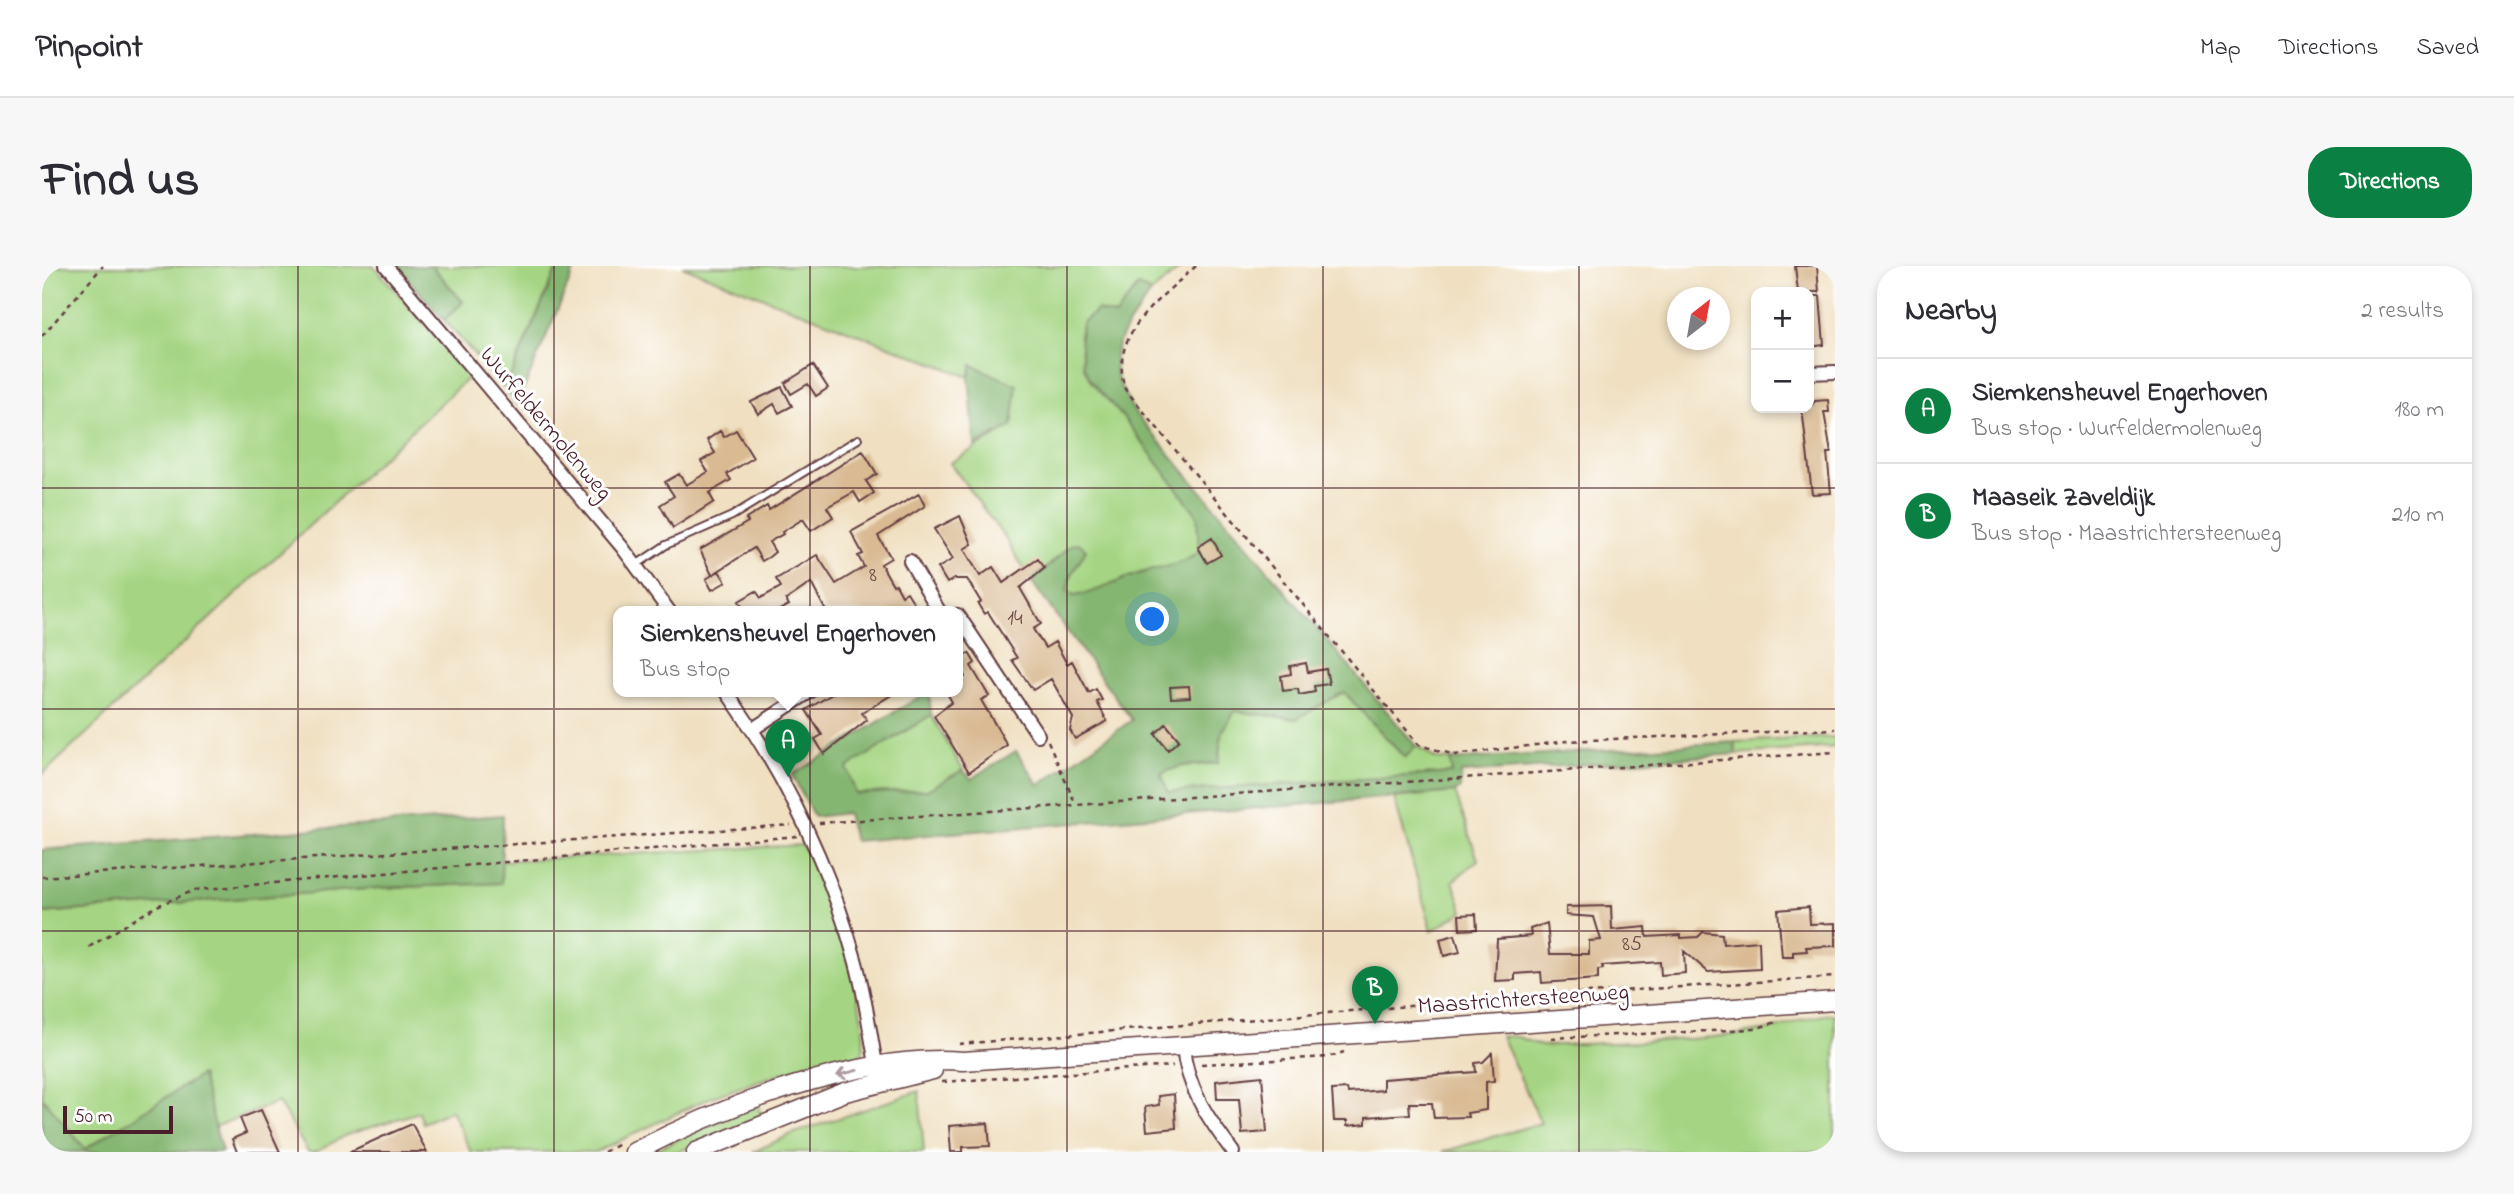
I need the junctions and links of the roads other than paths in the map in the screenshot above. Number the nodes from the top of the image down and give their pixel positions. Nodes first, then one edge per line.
1 (386, 266) edge
2 (1835, 372) edge
3 (1814, 373) edge
4 (858, 439) dead end
5 (910, 561) dead end
6 (636, 565) junction
7 (666, 606) edge
8 (936, 606) edge
9 (963, 622) edge
10 (730, 697) edge
11 (802, 697) edge
12 (752, 729) junction
13 (1038, 735) road end
14 (1835, 1001) edge
15 (1183, 1046) junction
16 (878, 1074) junction
17 (773, 1094) junction
18 (782, 1115) junction
19 (634, 1152) edge
20 (696, 1152) edge
21 (1233, 1152) edge

1 - 6 street, Wurfeldermolenweg
2 - 3 street
4 - 6 lane
5 - 8 street
6 - 7 street, Wurfeldermolenweg
9 - 13 street
10 - 12 street
11 - 12 street
12 - 16 street
14 - 15 main road, Maastrichtersteenweg
15 - 16 main road, Maastrichtersteenweg
15 - 21 street
16 -> 17 main road, Maastrichtersteenweg
16 - 18 main road, Maastrichtersteenweg
17 - 18 street
17 - 19 main road, Maastrichtersteenweg
18 - 20 main road, Maastrichtersteenweg

